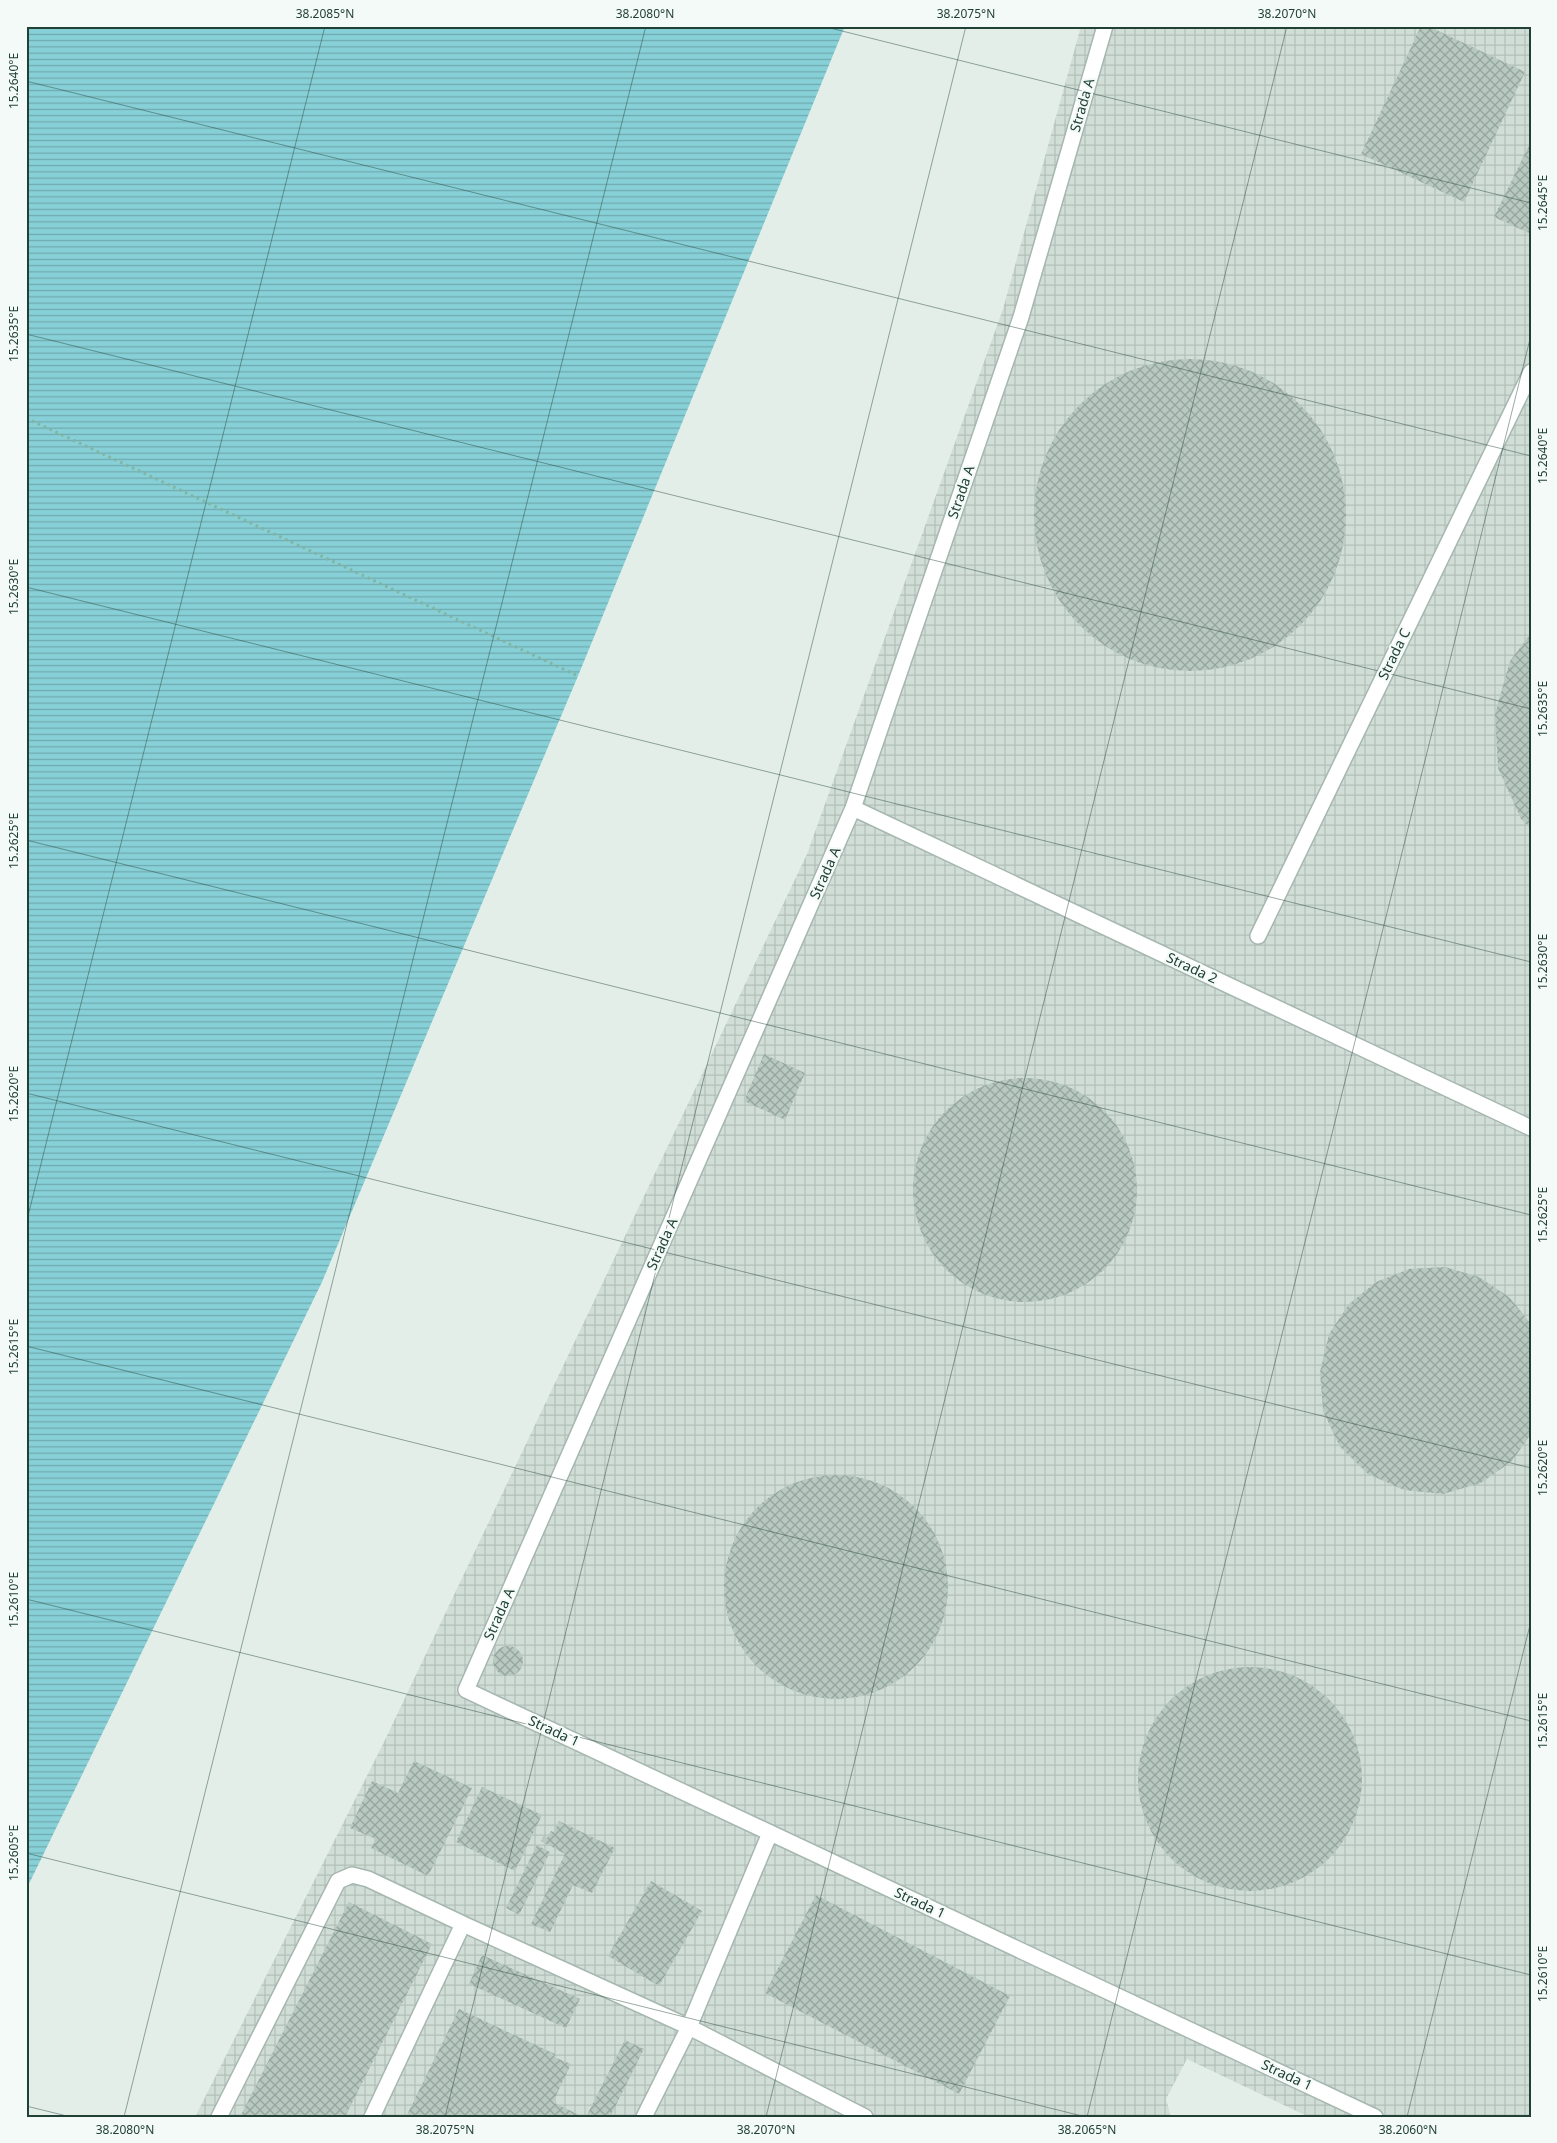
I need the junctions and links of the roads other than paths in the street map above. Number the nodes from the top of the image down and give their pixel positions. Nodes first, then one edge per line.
1 (1105, 26) edge
2 (1531, 372) edge
3 (854, 808) junction
4 (1258, 936) dead end
5 (1531, 1128) edge
6 (466, 1690) joint
7 (770, 1833) junction
8 (463, 1924) junction
9 (689, 2027) junction
10 (219, 2117) edge
11 (372, 2117) edge
12 (644, 2117) edge
13 (865, 2117) edge
14 (1375, 2117) edge

1 - 3 lane, Strada A
2 - 4 lane, Strada C
3 - 5 lane, Strada 2
3 - 6 lane, Strada A
6 - 7 lane, Strada 1
7 - 9 lane
7 - 14 lane, Strada 1
8 - 9 lane
8 - 10 lane
8 - 11 lane
9 - 12 lane
9 - 13 lane

